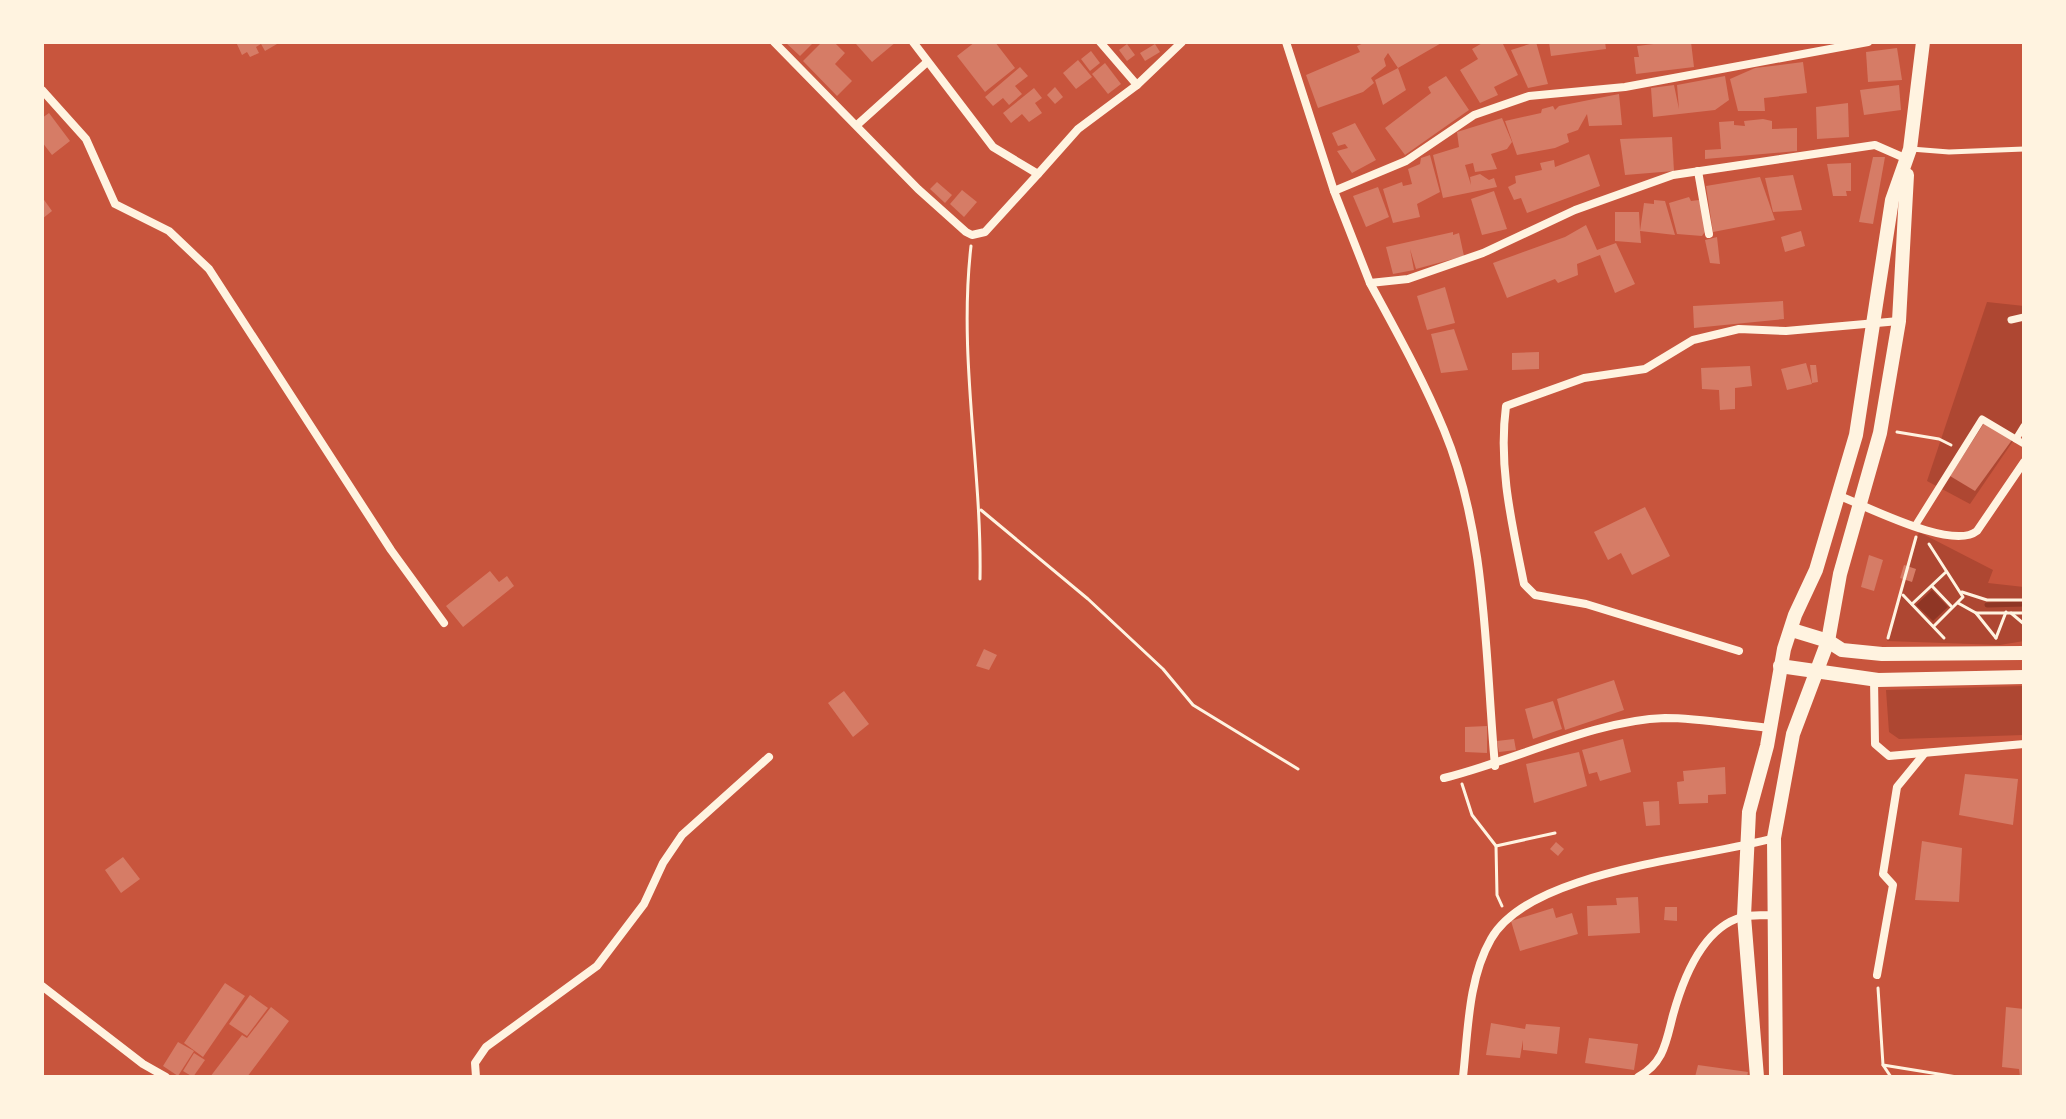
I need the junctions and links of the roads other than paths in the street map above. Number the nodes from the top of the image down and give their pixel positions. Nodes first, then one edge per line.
1 (774, 42) edge
2 (913, 42) edge
3 (1100, 42) edge
4 (1182, 42) edge
5 (1286, 42) edge
6 (1868, 42) edge
7 (1923, 42) edge
8 (926, 63) junction
9 (1137, 85) junction
10 (42, 90) edge
11 (857, 125) junction
12 (2024, 149) edge
13 (1908, 154) junction
14 (1698, 171) junction
15 (1038, 174) junction
16 (1334, 191) junction
17 (1709, 234) dead end
18 (1370, 283) junction
19 (2024, 317) edge
20 (2011, 320) dead end
21 (1899, 321) junction
22 (1872, 323) junction
23 (2024, 426) edge
24 (2016, 439) junction
25 (2024, 444) edge
26 (2024, 462) edge
27 (1837, 495) junction
28 (1861, 504) junction
29 (1917, 526) junction
30 (444, 623) dead end
31 (1792, 630) junction
32 (1828, 641) junction
33 (1739, 651) dead end
34 (2017, 654) edge
35 (1780, 666) junction
36 (1818, 674) junction
37 (2024, 677) edge
38 (1874, 679) junction
39 (1770, 728) junction
40 (2024, 744) edge
41 (1924, 754) junction
42 (769, 757) dead end
43 (1495, 766) junction
44 (1444, 778) dead end
45 (1774, 838) junction
46 (1746, 846) junction
47 (1774, 915) junction
48 (1744, 916) junction
49 (1877, 975) road end
50 (42, 986) edge
51 (166, 1077) edge
52 (476, 1077) edge
53 (1463, 1077) edge
54 (1638, 1077) edge
55 (1757, 1077) edge
56 (1776, 1077) edge

1 - 11 street
2 - 8 street
3 - 9 street
4 - 9 street
5 - 16 street
6 - 16 street
7 - 13 main road
8 - 11 street
8 - 15 street
9 - 15 street
10 - 30 street
11 - 15 street
12 - 13 lane
13 - 14 street
13 - 21 main road
13 - 22 main road
14 - 17 street
14 - 18 street
16 - 18 street
18 - 43 street
19 - 20 street
21 - 22 street
21 - 28 main road
22 - 27 main road
22 - 33 street
23 - 24 street
24 - 25 street
24 - 29 street
26 - 29 street
27 - 28 street
27 - 31 main road
28 - 29 street
28 - 32 main road
31 - 32 main road
31 - 35 main road
32 - 34 main road
32 - 36 main road
35 - 36 main road
35 - 39 main road
36 - 38 main road
36 - 45 main road
37 - 38 main road
38 - 41 street
39 - 43 street
39 - 46 main road
40 - 41 street
41 - 49 street
42 - 52 street
43 - 44 street
45 - 46 street
45 - 47 main road
46 - 48 main road
46 - 53 street
47 - 48 street
47 - 56 main road
48 - 54 street
48 - 55 main road
50 - 51 street

